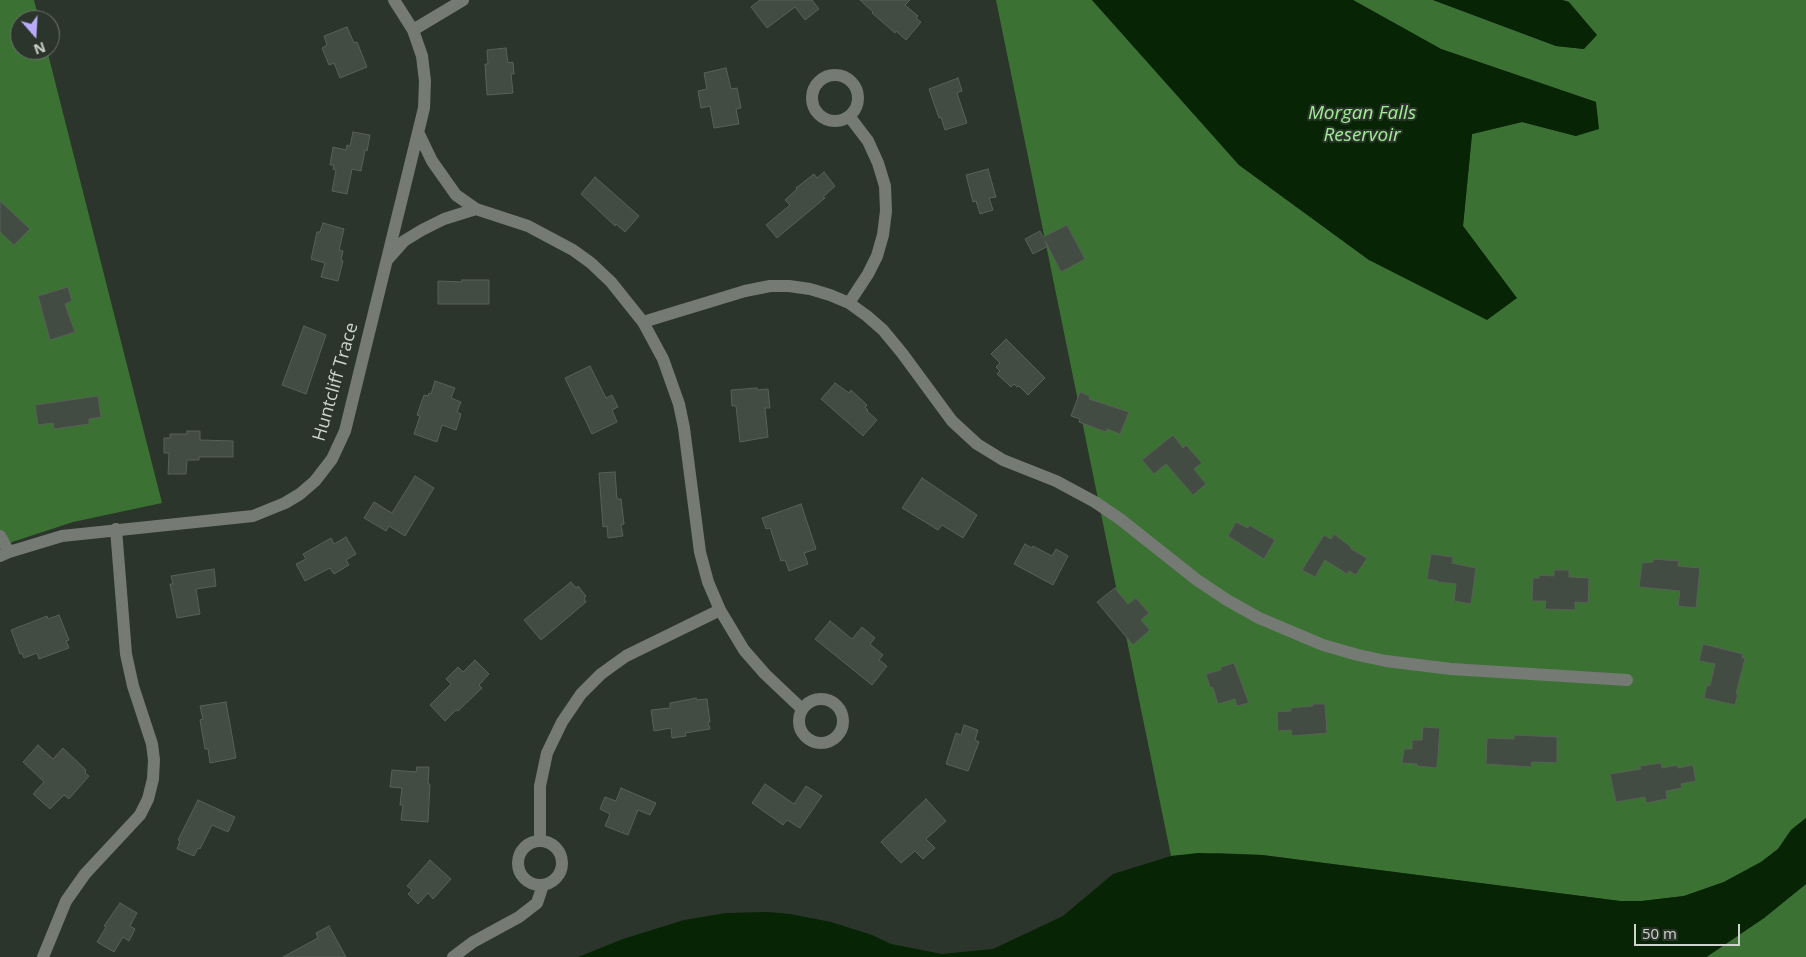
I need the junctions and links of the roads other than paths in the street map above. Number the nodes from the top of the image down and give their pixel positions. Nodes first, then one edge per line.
1 (394, 0) edge
2 (463, 0) edge
3 (413, 30) junction
4 (850, 116) dead end
5 (419, 134) junction
6 (476, 209) junction
7 (387, 260) junction
8 (849, 303) junction
9 (643, 322) junction
10 (116, 529) junction
11 (0, 536) edge
12 (5, 554) edge
13 (720, 610) junction
14 (1628, 680) dead end
15 (802, 709) dead end
16 (540, 841) junction
17 (543, 885) junction
18 (43, 957) edge
19 (453, 957) edge

1 - 3 street, Huntcliff Trace
2 - 3 street
3 - 5 street, Huntcliff Trace
4 - 8 street
5 - 6 street
5 - 7 street, Huntcliff Trace
6 - 7 street
6 - 9 street
7 - 10 street, Huntcliff Trace
8 - 9 street
8 - 14 street
9 - 13 street
10 - 12 street, Huntcliff Trace
10 - 18 street
11 - 12 street
13 - 15 street
13 - 16 street
16 - 17 street
16 - 17 street
17 - 19 street

